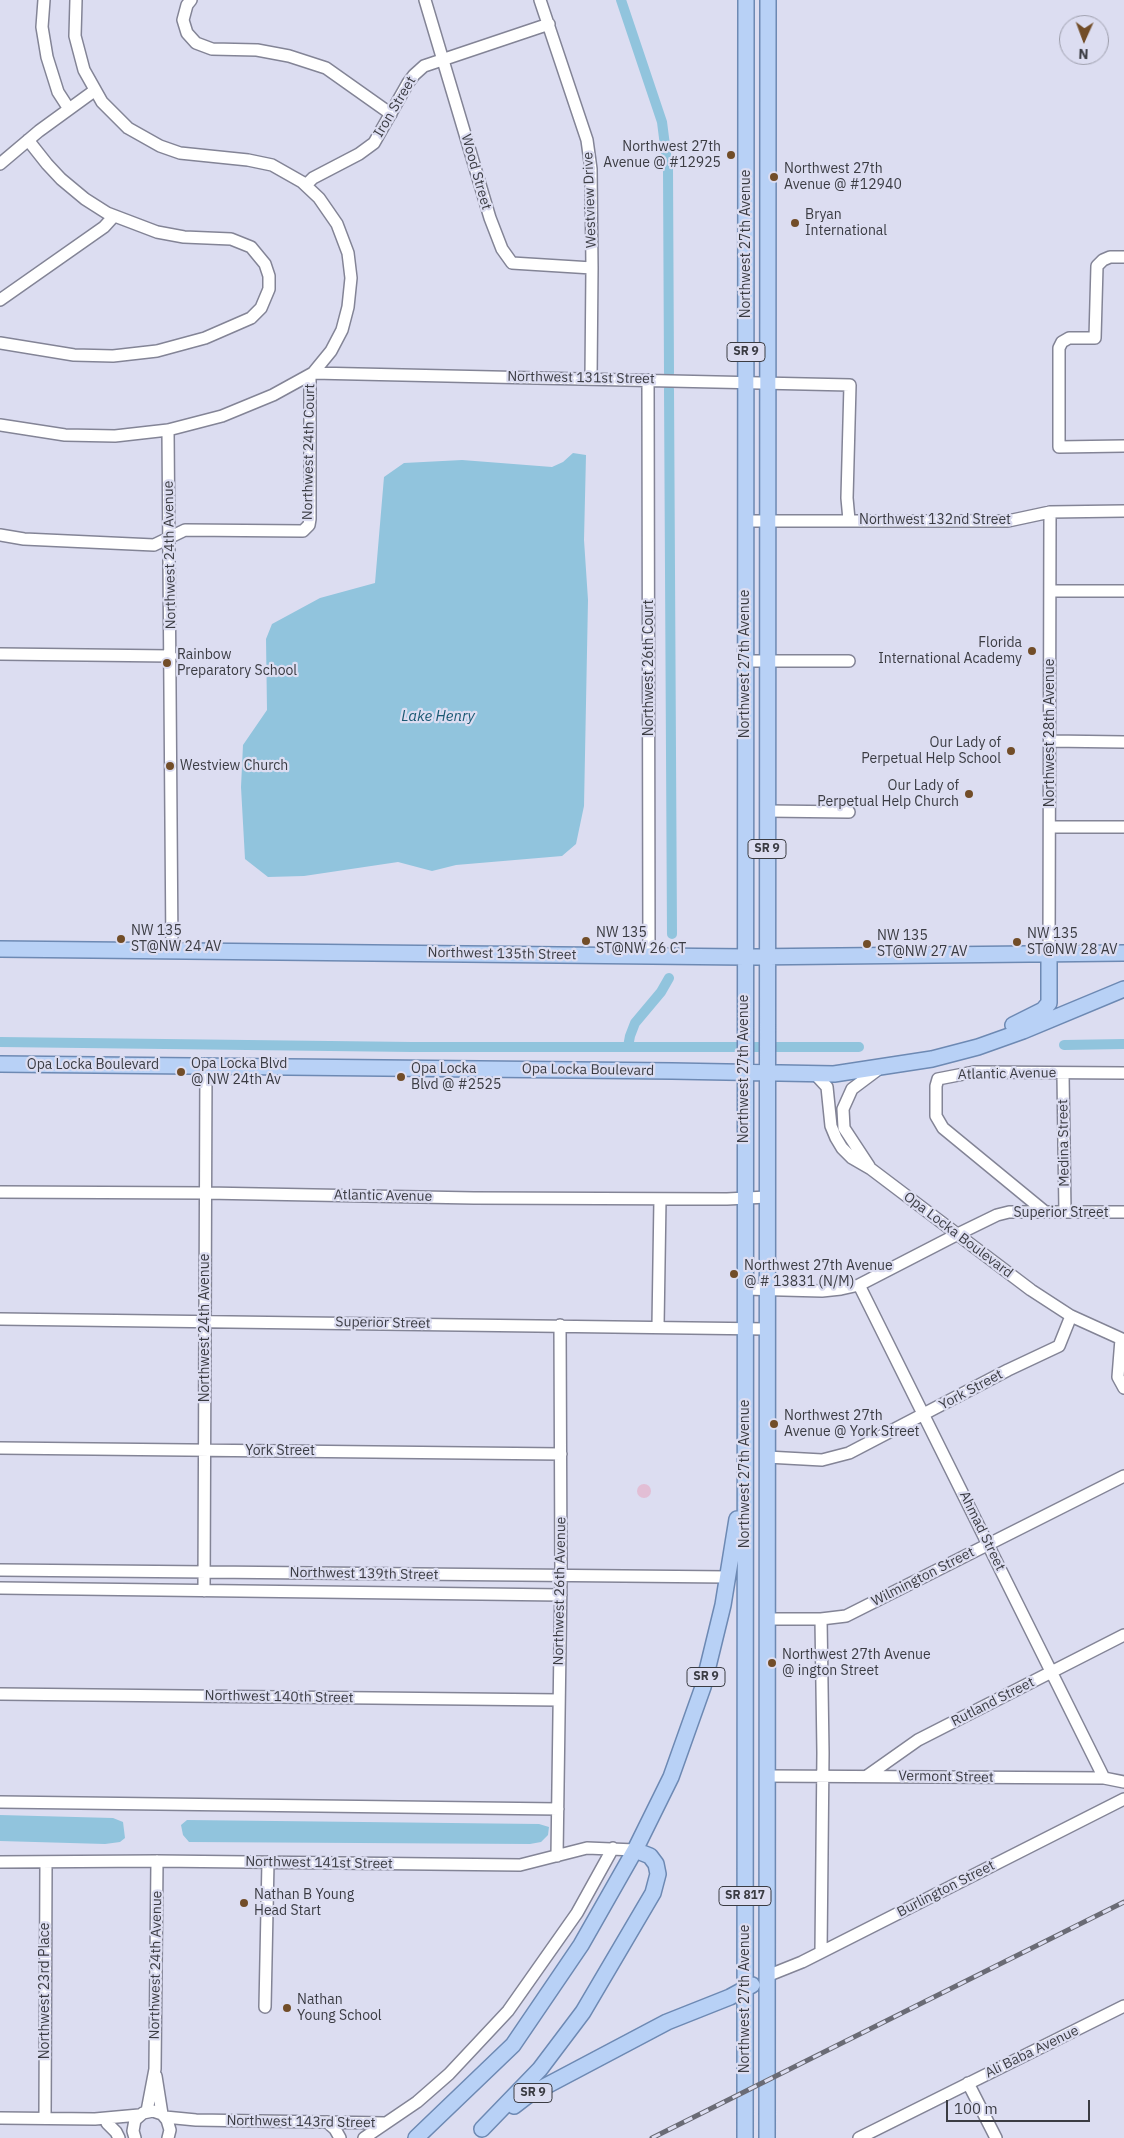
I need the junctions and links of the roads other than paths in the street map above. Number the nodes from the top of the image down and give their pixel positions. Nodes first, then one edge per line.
1 (44, 0) edge
2 (76, 0) edge
3 (191, 0) edge
4 (425, 0) edge
5 (540, 0) edge
6 (746, 0) edge
7 (768, 0) edge
8 (549, 24) junction
9 (444, 58) junction
10 (94, 91) junction
11 (69, 109) junction
12 (391, 114) junction
13 (28, 140) junction
14 (0, 164) edge
15 (306, 185) junction
16 (114, 216) junction
17 (1124, 256) edge
18 (592, 268) junction
19 (0, 300) edge
20 (0, 343) edge
21 (311, 374) junction
22 (591, 378) junction
23 (648, 380) junction
24 (746, 382) junction
25 (768, 383) junction
26 (0, 425) edge
27 (168, 430) junction
28 (1124, 446) edge
29 (1124, 511) edge
30 (1050, 512) junction
31 (849, 520) junction
32 (745, 521) junction
33 (768, 521) junction
34 (0, 535) edge
35 (170, 538) junction
36 (1050, 591) junction
37 (1124, 591) edge
38 (0, 654) edge
39 (171, 656) junction
40 (745, 661) junction
41 (768, 661) junction
42 (848, 661) dead end
43 (1050, 741) junction
44 (1124, 742) edge
45 (768, 811) junction
46 (849, 812) dead end
47 (1050, 827) junction
48 (1124, 827) edge
49 (0, 949) edge
50 (172, 951) junction
51 (1124, 953) edge
52 (1049, 954) junction
53 (649, 956) junction
54 (767, 956) junction
55 (745, 957) junction
56 (1124, 988) edge
57 (920, 1061) junction
58 (0, 1064) edge
59 (206, 1066) junction
60 (744, 1066) junction
61 (768, 1068) junction
62 (881, 1068) junction
63 (1124, 1073) edge
64 (815, 1074) junction
65 (1063, 1074) junction
66 (871, 1169) junction
67 (0, 1192) edge
68 (206, 1193) junction
69 (767, 1197) junction
70 (744, 1198) junction
71 (660, 1199) junction
72 (1044, 1211) junction
73 (1064, 1212) junction
74 (1124, 1212) edge
75 (956, 1235) junction
76 (859, 1285) junction
77 (745, 1289) junction
78 (767, 1290) junction
79 (1071, 1316) junction
80 (0, 1319) edge
81 (204, 1321) junction
82 (560, 1326) junction
83 (658, 1326) junction
84 (745, 1329) junction
85 (767, 1329) junction
86 (1123, 1340) edge
87 (1124, 1388) edge
88 (923, 1415) junction
89 (0, 1448) edge
90 (205, 1451) junction
91 (561, 1454) junction
92 (767, 1458) junction
93 (1124, 1476) edge
94 (744, 1493) junction
95 (989, 1544) junction
96 (0, 1570) edge
97 (204, 1572) junction
98 (372, 1574) junction
99 (561, 1576) junction
100 (728, 1577) junction
101 (0, 1588) edge
102 (204, 1591) junction
103 (371, 1593) junction
104 (560, 1595) junction
105 (767, 1619) junction
106 (821, 1619) junction
107 (1124, 1635) edge
108 (745, 1667) junction
109 (1051, 1672) junction
110 (0, 1694) edge
111 (767, 1694) junction
112 (559, 1700) junction
113 (745, 1702) junction
114 (767, 1735) junction
115 (767, 1776) junction
116 (822, 1776) junction
117 (867, 1776) junction
118 (1104, 1778) junction
119 (1124, 1782) edge
120 (1124, 1799) edge
121 (0, 1802) edge
122 (558, 1809) junction
123 (613, 1848) junction
124 (635, 1850) junction
125 (557, 1856) junction
126 (0, 1862) edge
127 (157, 1862) junction
128 (268, 1862) junction
129 (46, 1863) junction
130 (821, 1952) junction
131 (767, 1976) junction
132 (745, 1989) junction
133 (1124, 2006) edge
134 (264, 2007) dead end
135 (155, 2069) junction
136 (968, 2083) junction
137 (143, 2113) junction
138 (164, 2115) junction
139 (0, 2118) edge
140 (45, 2118) junction
141 (95, 2119) junction
142 (196, 2120) junction
143 (327, 2122) junction
144 (385, 2123) junction
145 (107, 2124) junction
146 (476, 2134) edge
147 (134, 2136) edge
148 (169, 2136) edge
149 (119, 2138) edge
150 (340, 2138) edge
151 (364, 2138) edge
152 (416, 2138) edge
153 (745, 2138) edge
154 (767, 2138) edge
155 (859, 2138) edge
156 (996, 2138) edge

1 - 11 street
2 - 10 street
3 - 12 street
4 - 9 street, Wood Street
5 - 8 street, Westview Drive
6 - 24 main road, Northwest 27th Avenue / SR 9
7 - 25 main road, Northwest 27th Avenue / SR 9
8 - 9 street, Iron Street
8 - 18 street, Westview Drive
9 - 12 street, Iron Street
9 - 18 street, Wood Street
10 - 11 street
10 - 15 street
11 - 13 street
12 - 15 street, Iron Street
13 - 14 street
13 - 16 street
15 - 21 street
16 - 19 street
16 - 20 street
17 - 28 street
18 - 22 street, Westview Drive
21 - 22 street, Northwest 131st Street
21 - 27 street
21 - 35 street, Northwest 24th Court
22 - 23 street, Northwest 131st Street
23 - 24 street, Northwest 131st Street
23 - 53 street, Northwest 26th Court
24 - 25 street, Northwest 131st Street
24 - 32 main road, Northwest 27th Avenue / SR 9
25 - 31 street, Northwest 131st Street
25 - 33 main road, Northwest 27th Avenue / SR 9
26 - 27 street
27 - 35 street, Northwest 24th Avenue
29 - 30 street, Northwest 132nd Street
30 - 31 street, Northwest 132nd Street
30 - 36 street, Northwest 28th Avenue
31 - 33 street, Northwest 132nd Street
32 - 33 street, Northwest 132nd Street
32 - 40 main road, Northwest 27th Avenue / SR 9
33 - 41 main road, Northwest 27th Avenue / SR 9
34 - 35 street
35 - 39 street, Northwest 24th Avenue
36 - 37 street
36 - 43 street, Northwest 28th Avenue
38 - 39 street
39 - 50 street, Northwest 24th Avenue
40 - 41 street
40 - 55 main road, Northwest 27th Avenue / SR 9
41 - 42 street
41 - 45 main road, Northwest 27th Avenue / SR 9
43 - 44 street
43 - 47 street, Northwest 28th Avenue
45 - 46 street
45 - 54 main road, Northwest 27th Avenue / SR 9
47 - 48 street
47 - 52 street, Northwest 28th Avenue
49 - 50 main road, Northwest 135th Street
50 - 53 main road, Northwest 135th Street
51 - 52 main road, Northwest 135th Street
52 - 54 main road, Northwest 135th Street
52 - 57 main road
53 - 55 main road, Northwest 135th Street
54 - 55 main road, Northwest 135th Street
54 - 61 main road, Northwest 27th Avenue / SR 9
55 - 60 main road, Northwest 27th Avenue / SR 9
56 - 57 main road, Opa Locka Boulevard
57 - 62 main road, Opa Locka Boulevard
58 - 59 main road, Opa Locka Boulevard
59 - 60 main road, Opa Locka Boulevard
59 - 68 street, Northwest 24th Avenue
60 - 61 main road, Opa Locka Boulevard
60 - 70 main road, Northwest 27th Avenue / SR 9
61 - 64 main road, Opa Locka Boulevard
61 - 69 main road, Northwest 27th Avenue / SR 9
62 - 64 main road, Opa Locka Boulevard
62 - 66 street
63 - 65 street, Atlantic Avenue
64 - 66 street, Opa Locka Boulevard
65 - 72 street, Atlantic Avenue
65 - 73 street, Medina Street
66 - 75 street, Opa Locka Boulevard
67 - 68 street, Atlantic Avenue
68 - 71 street, Atlantic Avenue
68 - 81 street, Northwest 24th Avenue
69 - 70 street, Atlantic Avenue
69 - 78 main road, Northwest 27th Avenue / SR 9
70 - 71 street, Atlantic Avenue
70 - 77 main road, Northwest 27th Avenue / SR 9
71 - 83 street
72 - 73 street, Superior Street
72 - 75 street, Superior Street
73 - 74 street, Superior Street
75 - 76 street, Superior Street
75 - 79 street, Opa Locka Boulevard
76 - 78 street, Superior Street
76 - 88 street, Ahmad Street
77 - 78 street, Superior Street
77 - 84 main road, Northwest 27th Avenue / SR 9
78 - 85 main road, Northwest 27th Avenue / SR 9
79 - 86 street, Opa Locka Boulevard
79 - 88 street, York Street
80 - 81 street, Superior Street
81 - 82 street, Superior Street
81 - 90 street, Northwest 24th Avenue
82 - 83 street, Superior Street
82 - 91 street, Northwest 26th Avenue
83 - 84 street, Superior Street
84 - 85 street, Superior Street
84 - 94 main road, Northwest 27th Avenue / SR 9
85 - 92 main road, Northwest 27th Avenue / SR 9
86 - 87 street
88 - 92 street, York Street
88 - 95 street, Ahmad Street
89 - 90 street, York Street
90 - 91 street, York Street
90 - 97 street, Northwest 24th Avenue
91 - 99 street, Northwest 26th Avenue
92 - 105 main road, Northwest 27th Avenue / SR 9
93 - 95 street, Wilmington Street
94 - 100 main road, SR 9
94 - 108 main road, Northwest 27th Avenue / SR 817
95 - 106 street, Wilmington Street
95 - 109 street, Ahmad Street
96 - 97 street, Northwest 139th Street
97 - 98 street, Northwest 139th Street
97 - 102 street, Northwest 24th Avenue
98 - 99 street, Northwest 139th Street
98 - 103 street
99 - 100 street, Northwest 139th Street
99 - 104 street, Northwest 26th Avenue
100 - 124 main road, SR 9
101 - 102 street, Northwest 139th Street
102 - 103 street, Northwest 139th Street
103 - 104 street, Northwest 139th Street
104 - 112 street, Northwest 26th Avenue
105 - 106 street, Wilmington Street
105 - 111 main road, Northwest 27th Avenue / SR 9
106 - 116 street
107 - 109 street, Rutland Street
108 - 111 main road
108 - 113 main road, Northwest 27th Avenue / SR 817
109 - 117 street, Rutland Street
109 - 118 street, Ahmad Street
110 - 112 street, Northwest 140th Street
111 - 114 main road, Northwest 27th Avenue / SR 9
112 - 122 street, Northwest 26th Avenue
113 - 114 main road
113 - 132 main road, Northwest 27th Avenue / SR 817
114 - 115 main road, Northwest 27th Avenue / SR 9
115 - 116 street, Vermont Street
115 - 131 main road, Northwest 27th Avenue / SR 9
116 - 117 street, Vermont Street
116 - 130 street
117 - 118 street, Vermont Street
118 - 119 street, Vermont Street
120 - 130 street, Burlington Street
121 - 122 street
122 - 125 street, Northwest 26th Avenue
123 - 124 street, Northwest 141st Street
123 - 125 street, Northwest 141st Street
123 - 144 street, Northwest 143rd Street
124 - 146 main road
124 - 152 main road, SR 9
125 - 128 street, Northwest 141st Street
126 - 129 street, Northwest 141st Street
127 - 128 street, Northwest 141st Street
127 - 129 street, Northwest 141st Street
127 - 135 street, Northwest 24th Avenue
128 - 134 street
129 - 140 street, Northwest 23rd Place
130 - 131 street, Burlington Street
131 - 132 main road, SR 9
131 - 154 main road, Northwest 27th Avenue
132 - 146 main road, SR 9
132 - 153 main road, Northwest 27th Avenue / SR 817
133 - 136 street, Ali Baba Avenue
135 - 137 street, Northwest 24th Avenue
135 - 138 street, Northwest 24th Avenue
136 - 155 street, Ali Baba Avenue
136 - 156 street
137 - 138 street, Northwest 143rd Street
137 - 141 street
137 - 147 street, Northwest 24th Avenue
138 - 142 street, Northwest 143rd Street
138 - 148 street, Northwest 24th Avenue
139 - 140 street
140 - 141 street
141 - 145 street
142 - 143 street, Northwest 143rd Street
142 - 148 street, Northwest 143rd Street
143 - 144 street, Northwest 143rd Street
143 - 150 street
144 - 151 street
145 - 147 street
145 - 149 street

